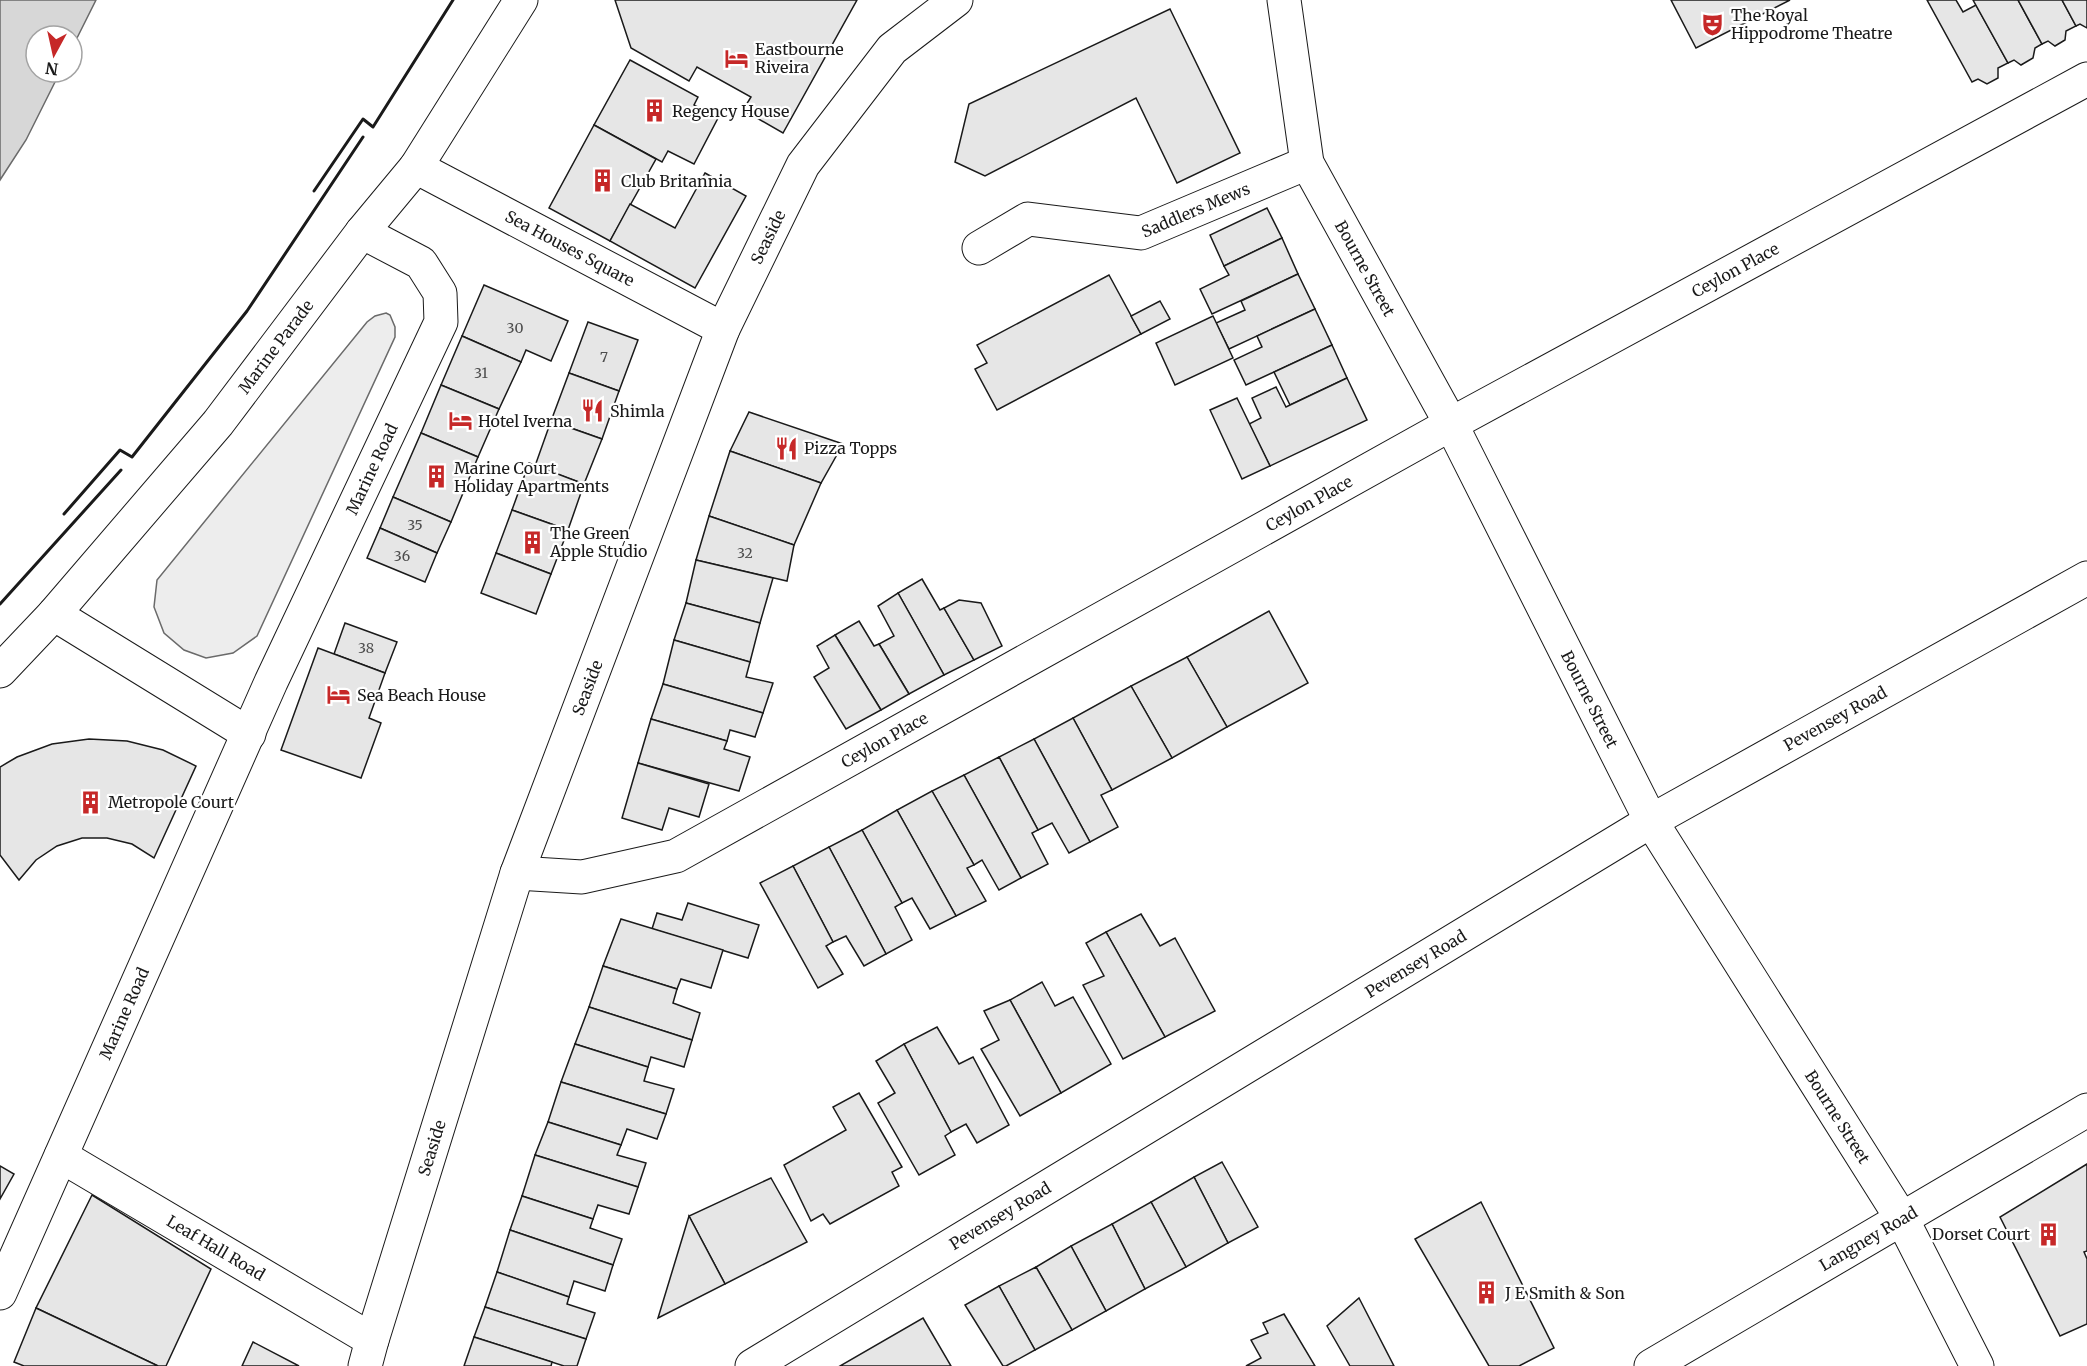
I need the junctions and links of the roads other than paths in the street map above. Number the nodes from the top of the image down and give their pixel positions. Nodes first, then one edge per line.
1 (521, 0) edge
2 (956, 0) edge
3 (1284, 0) edge
4 (2087, 79) edge
5 (1307, 163) junction
6 (416, 167) junction
7 (362, 232) junction
8 (979, 248) dead end
9 (723, 329) junction
10 (1451, 424) junction
11 (2087, 578) edge
12 (54, 614) junction
13 (0, 671) edge
14 (249, 734) junction
15 (1651, 821) junction
16 (517, 873) junction
17 (2087, 1110) edge
18 (61, 1156) junction
19 (1902, 1219) junction
20 (0, 1293) edge
21 (369, 1353) edge
22 (752, 1366) edge
23 (1651, 1366) edge
24 (1977, 1366) edge

1 - 6 street, Marine Parade
2 - 9 street, Seaside
3 - 5 street, Bourne Street
4 - 10 street, Ceylon Place
5 - 8 street, Saddlers Mews
5 - 10 street, Bourne Street
6 - 7 street, Marine Parade
6 - 9 street, Sea Houses Square
7 - 12 street, Marine Parade
7 - 14 street, Marine Road
9 - 16 street, Seaside
10 - 15 street, Bourne Street
10 - 16 street, Ceylon Place
11 - 15 street, Pevensey Road
12 - 13 street, Marine Parade
12 - 14 street
14 - 18 street, Marine Road
15 - 19 street, Bourne Street
15 - 22 street, Pevensey Road
16 - 21 street, Seaside
17 - 19 street, Langney Road
18 - 20 street, Marine Road
18 - 21 street, Leaf Hall Road
19 - 23 street, Langney Road
19 - 24 street, Bourne Street

